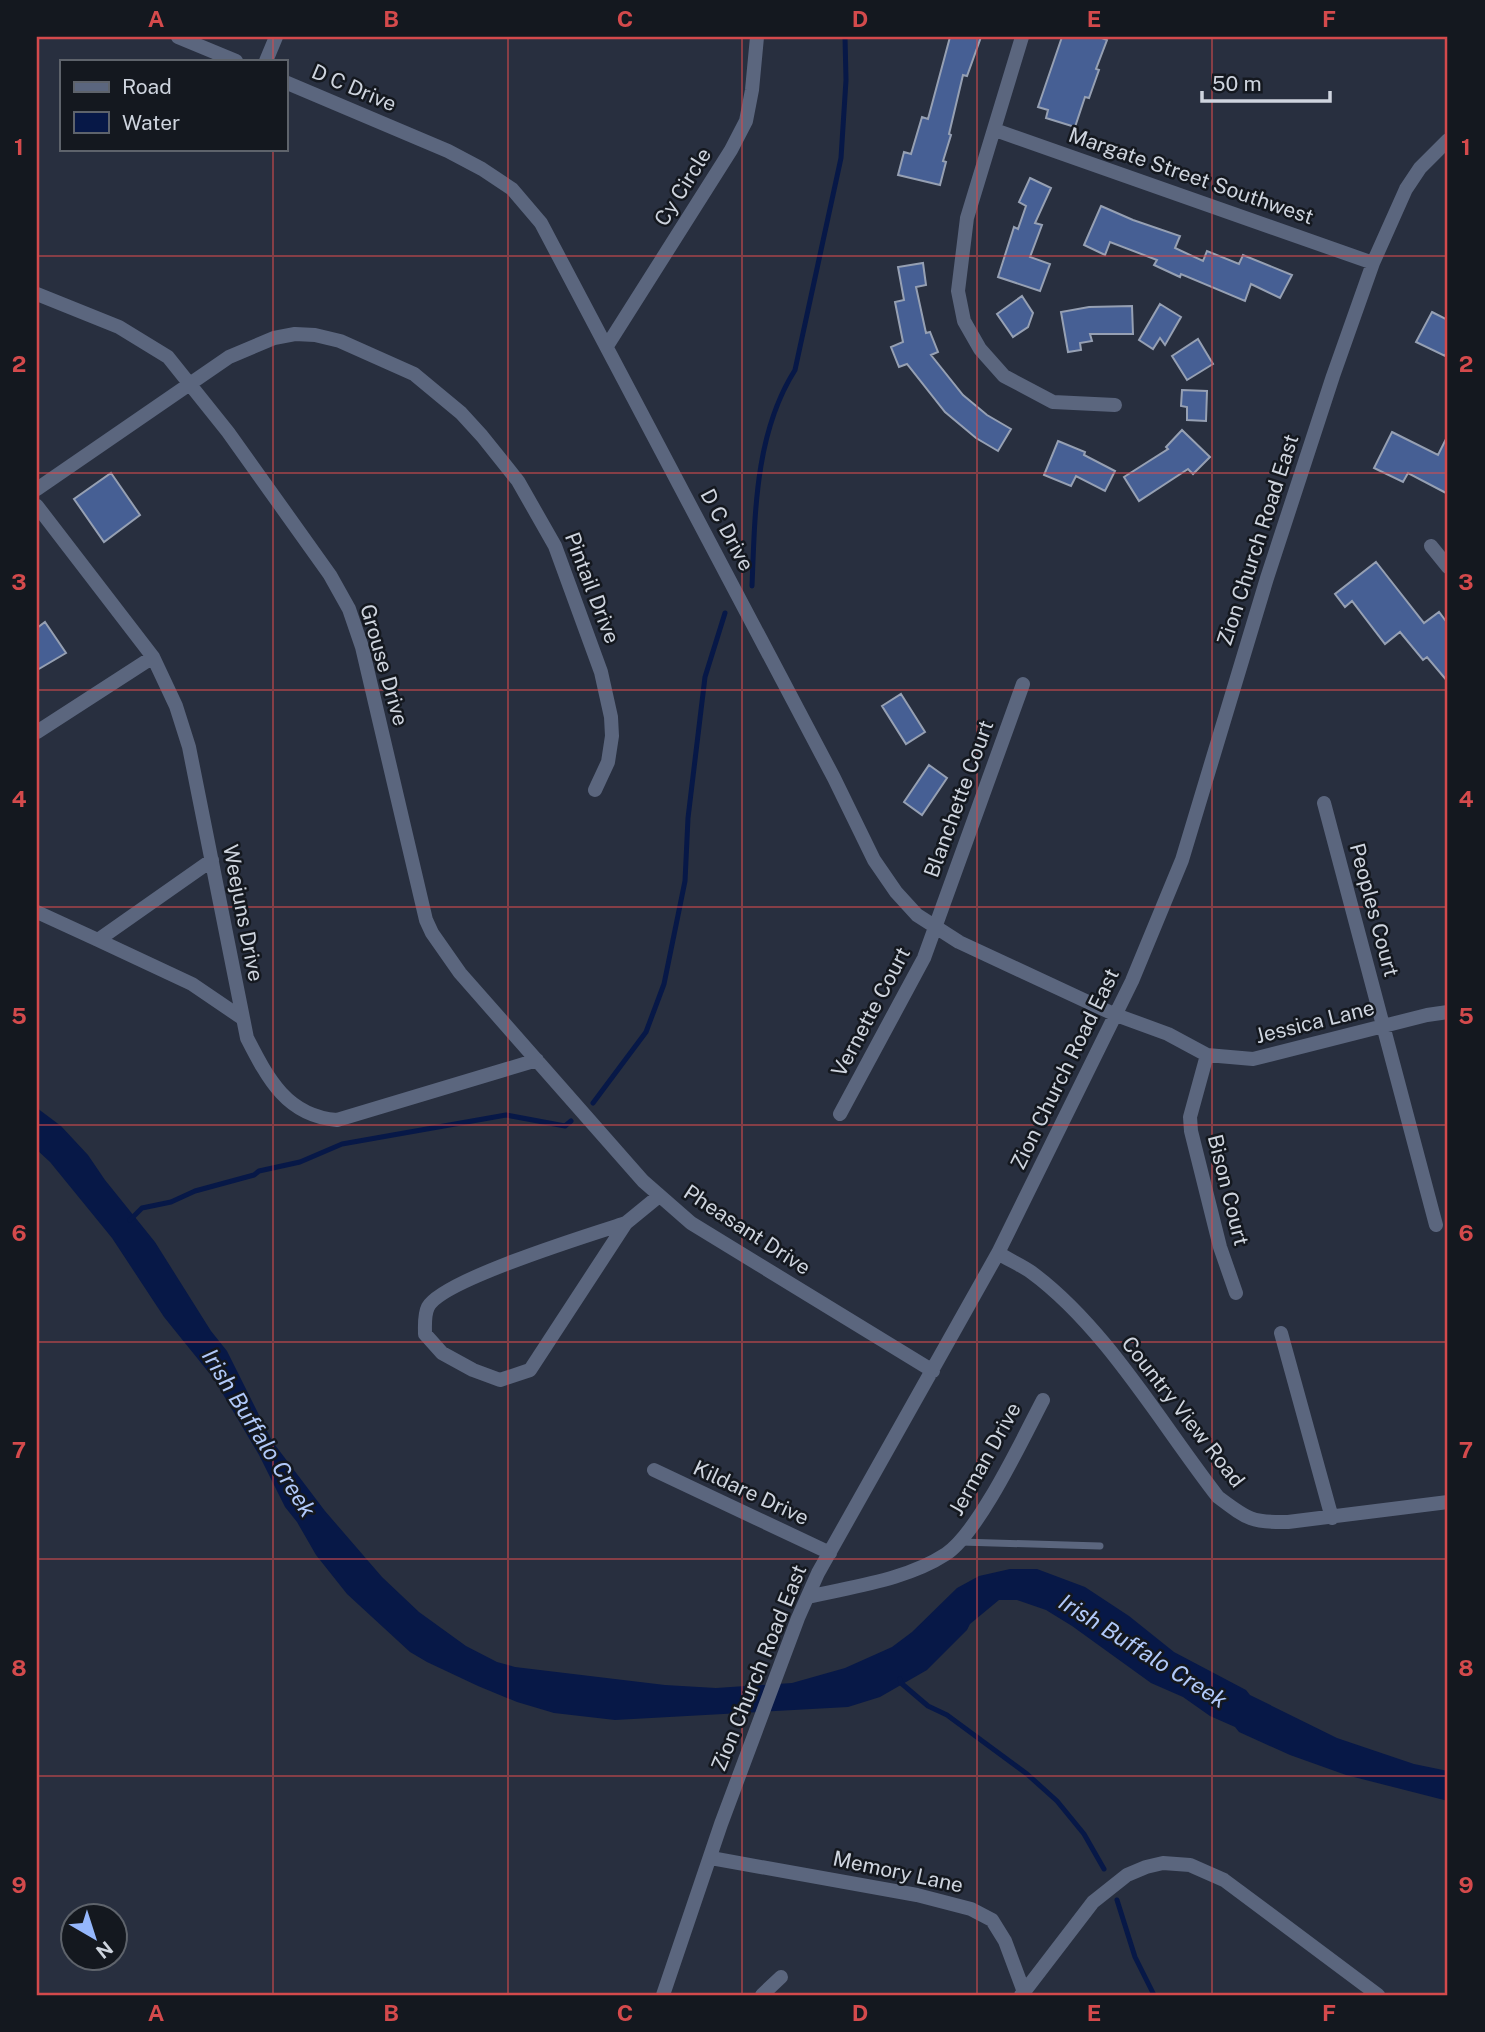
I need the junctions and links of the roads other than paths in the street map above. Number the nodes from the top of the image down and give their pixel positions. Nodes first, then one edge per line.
1 (178, 37) edge
2 (276, 37) edge
3 (757, 37) edge
4 (1022, 37) edge
5 (234, 60) edge
6 (266, 60) edge
7 (287, 83) edge
8 (995, 130) junction
9 (1448, 140) edge
10 (1373, 263) junction
11 (37, 294) edge
12 (607, 346) junction
13 (190, 384) junction
14 (1115, 405) dead end
15 (37, 489) edge
16 (37, 506) edge
17 (1431, 546) dead end
18 (1448, 567) edge
19 (153, 657) junction
20 (1023, 684) dead end
21 (37, 733) edge
22 (595, 790) dead end
23 (1324, 803) dead end
24 (212, 860) junction
25 (37, 912) edge
26 (936, 928) junction
27 (98, 940) junction
28 (1448, 1012) edge
29 (1116, 1014) junction
30 (242, 1018) junction
31 (1384, 1027) junction
32 (1207, 1055) junction
33 (537, 1060) junction
34 (840, 1114) dead end
35 (659, 1196) junction
36 (626, 1223) junction
37 (1436, 1225) dead end
38 (998, 1253) junction
39 (1236, 1293) dead end
40 (1281, 1333) dead end
41 (933, 1371) junction
42 (1043, 1400) dead end
43 (654, 1470) dead end
44 (1448, 1502) edge
45 (1332, 1518) junction
46 (959, 1542) junction
47 (1100, 1546) dead end
48 (830, 1553) junction
49 (808, 1597) junction
50 (711, 1858) junction
51 (781, 1977) dead end
52 (1022, 1993) edge
53 (663, 1995) edge
54 (762, 1995) edge
55 (1378, 1995) edge

1 - 5 street
2 - 6 street
3 - 12 street, Cy Circle
4 - 8 street
7 - 12 street, D C Drive
8 - 10 street, Margate Street Southwest
8 - 14 street
9 - 10 street, Zion Church Road East
10 - 29 street, Zion Church Road East
11 - 13 street, Grouse Drive
12 - 26 street, D C Drive
13 - 15 street, Pintail Drive
13 - 22 street, Pintail Drive
13 - 33 street, Grouse Drive
16 - 19 street, Weejuns Drive
17 - 18 street
19 - 21 street
19 - 24 street, Weejuns Drive
20 - 26 street, Blanchette Court
23 - 31 street, Peoples Court
24 - 27 street
24 - 30 street, Weejuns Drive
25 - 27 street
26 - 29 street, D C Drive
26 - 34 street, Vernette Court
27 - 30 street
28 - 31 street, Jessica Lane
29 - 32 street, Jessica Lane
29 - 38 street, Zion Church Road East
30 - 33 street, Weejuns Drive
31 - 32 street, Jessica Lane
31 - 37 street, Peoples Court
32 - 39 street, Bison Court
33 - 35 street, Pheasant Drive
35 - 36 street
35 - 41 street, Pheasant Drive
36 - 36 street
38 - 41 street, Zion Church Road East
38 - 45 street, Country View Road
40 - 45 street
41 - 48 street, Zion Church Road East
42 - 46 street, Jerman Drive
43 - 48 street, Kildare Drive
44 - 45 street, Country View Road
46 - 47 lane
46 - 49 street, Jerman Drive
48 - 49 street, Zion Church Road East
49 - 50 street, Zion Church Road East
50 - 52 street, Memory Lane
50 - 53 street, Zion Church Road East
51 - 54 street
52 - 55 street

